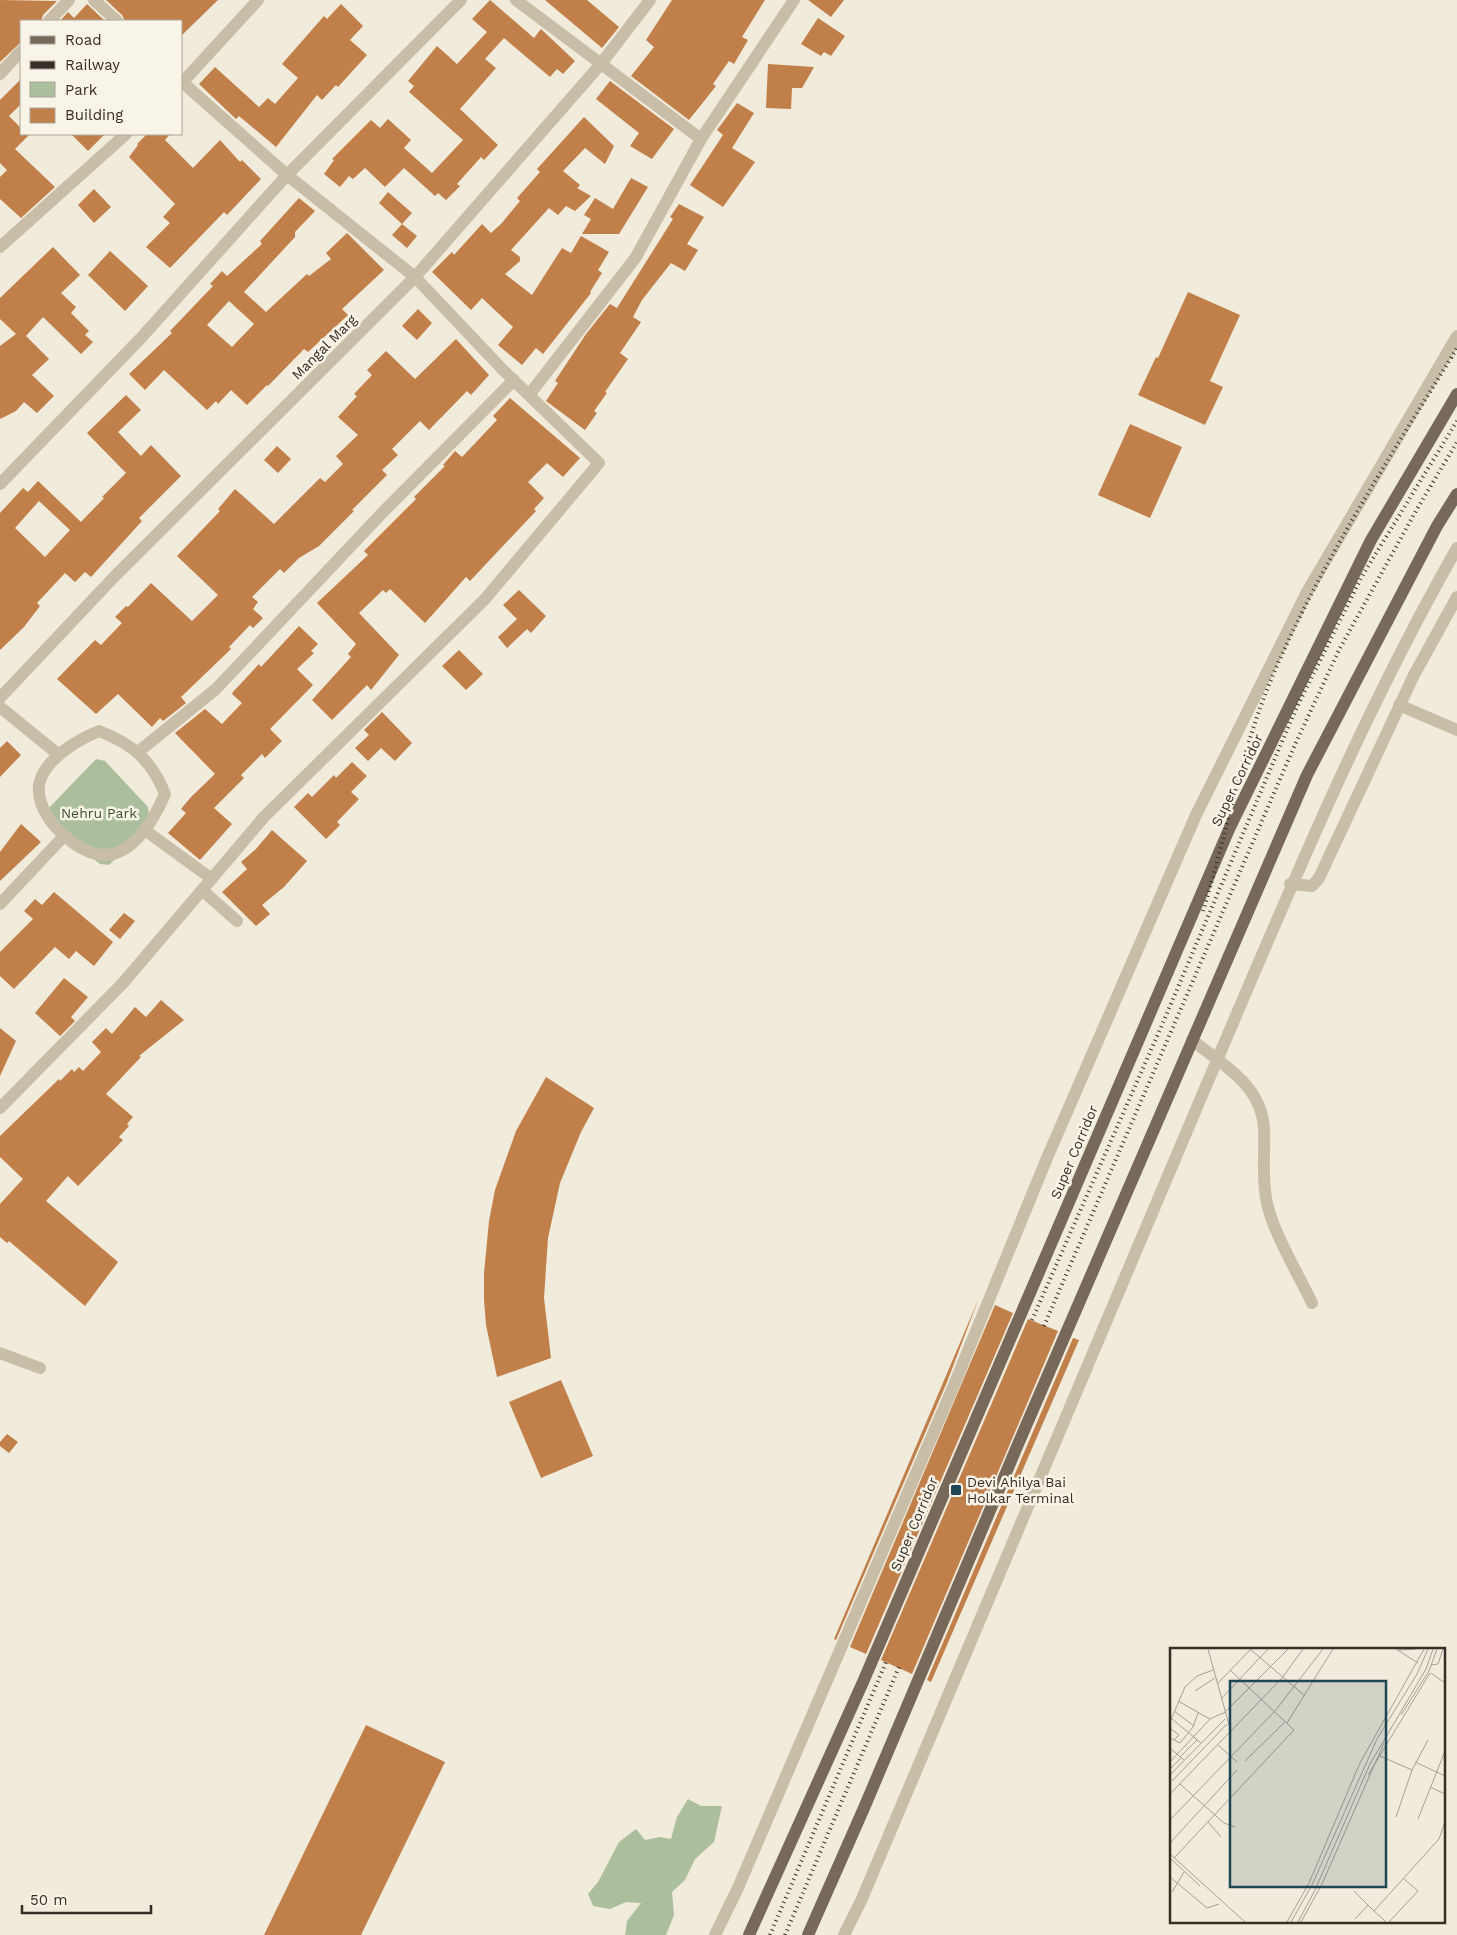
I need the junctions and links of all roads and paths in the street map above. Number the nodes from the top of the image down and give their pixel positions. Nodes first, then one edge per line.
1 (69, 0) edge
2 (94, 0) edge
3 (258, 0) edge
4 (461, 0) edge
5 (516, 0) edge
6 (650, 0) edge
7 (794, 0) edge
8 (50, 20) edge
9 (116, 20) edge
10 (20, 52) edge
11 (600, 65) junction
12 (0, 74) edge
13 (182, 82) edge
14 (125, 135) edge
15 (702, 139) junction
16 (288, 176) junction
17 (0, 247) edge
18 (415, 277) junction
19 (1457, 336) edge
20 (514, 380) junction
21 (1457, 394) edge
22 (529, 395) junction
23 (1, 478) edge
24 (1457, 494) edge
25 (1457, 548) edge
26 (1457, 597) edge
27 (0, 698) edge
28 (1400, 705) junction
29 (0, 707) edge
30 (1457, 730) edge
31 (138, 752) junction
32 (59, 755) junction
33 (146, 831) junction
34 (64, 836) junction
35 (212, 879) junction
36 (1290, 884) junction
37 (202, 890) junction
38 (0, 904) edge
39 (237, 921) dead end
40 (1192, 1040) junction
41 (1217, 1060) junction
42 (0, 1108) edge
43 (1312, 1303) dead end
44 (0, 1353) edge
45 (40, 1368) dead end
46 (715, 1935) edge
47 (749, 1935) edge
48 (808, 1935) edge
49 (844, 1935) edge

1 - 8 street
2 - 9 street
3 - 13 street
4 - 16 street
5 - 11 street
6 - 11 street, Mangal Marg
7 - 15 street
10 - 12 street
11 - 15 street
11 - 18 street, Mangal Marg
13 - 16 street
14 - 17 street
15 - 22 street
16 - 18 street
16 - 23 street
18 - 20 street
18 - 27 street, Mangal Marg
19 - 46 street
20 - 22 street
20 - 31 street
21 - 47 main road, Super Corridor
22 - 35 street
24 - 40 main road
25 - 36 street
26 - 28 street
28 - 30 street
28 - 36 street
29 - 32 street
31 - 32 street
31 - 33 street
32 - 34 street
33 - 34 street
33 - 35 street
34 - 38 street
35 - 37 street
36 - 41 street
37 - 39 street
37 - 42 street
40 - 41 street
40 - 48 main road
41 - 43 street
41 - 49 street
44 - 45 street

